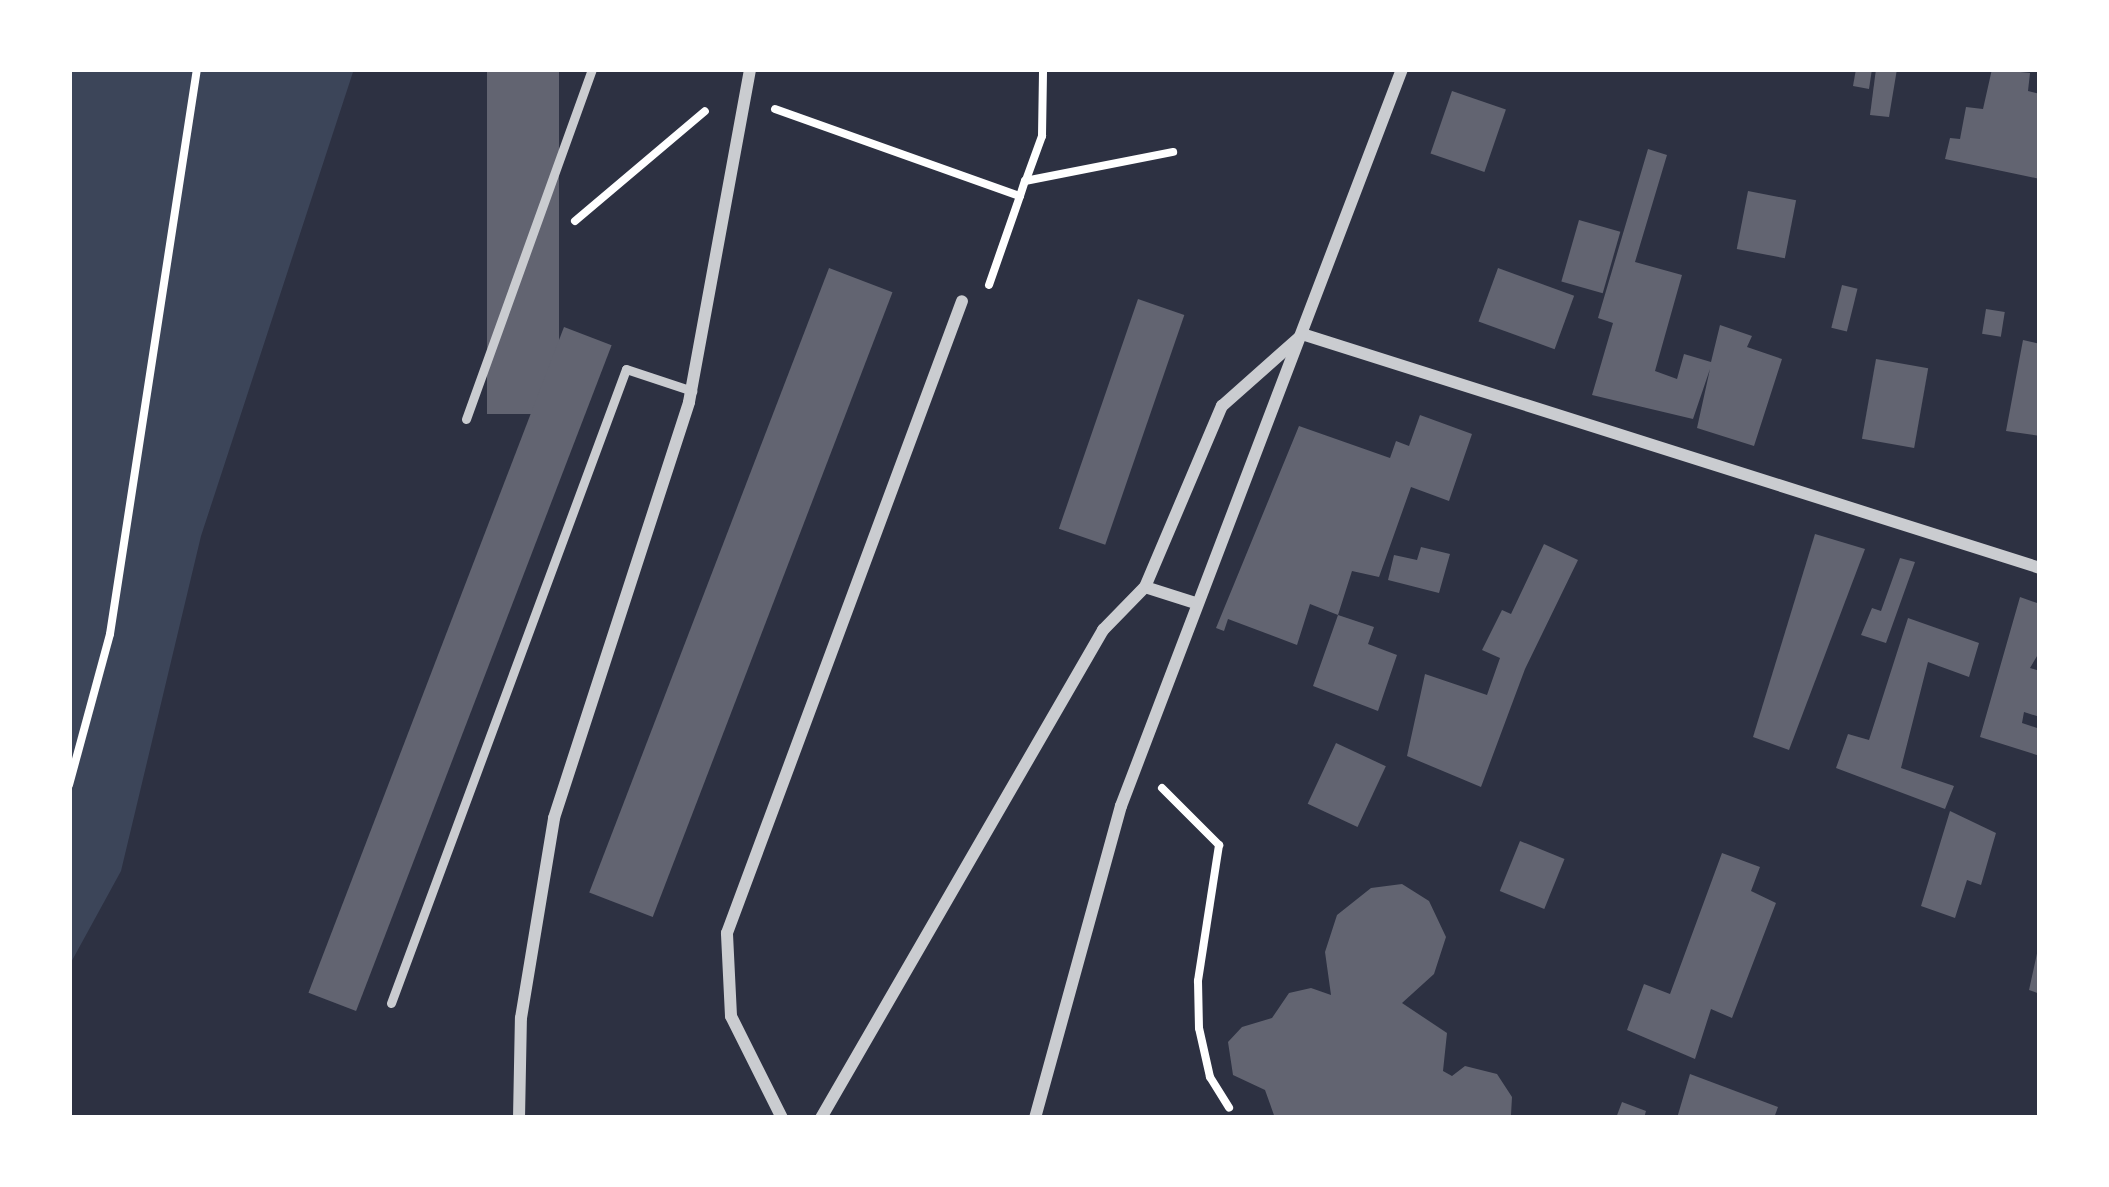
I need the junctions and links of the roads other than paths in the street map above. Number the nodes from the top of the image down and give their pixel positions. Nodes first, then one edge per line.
1 (592, 69) edge
2 (751, 69) edge
3 (1402, 69) edge
4 (962, 301) road end
5 (1302, 334) junction
6 (692, 392) junction
7 (466, 418) dead end
8 (2040, 568) edge
9 (1145, 587) junction
10 (1195, 602) junction
11 (391, 1003) dead end
12 (519, 1118) edge
13 (782, 1118) edge
14 (821, 1118) edge
15 (1035, 1118) edge

1 - 7 lane
2 - 6 street
3 - 5 street
4 - 13 street
5 - 8 street
5 - 9 street
5 - 10 street
6 - 11 lane
6 - 12 street
9 - 10 street
9 - 14 street
10 - 15 street

